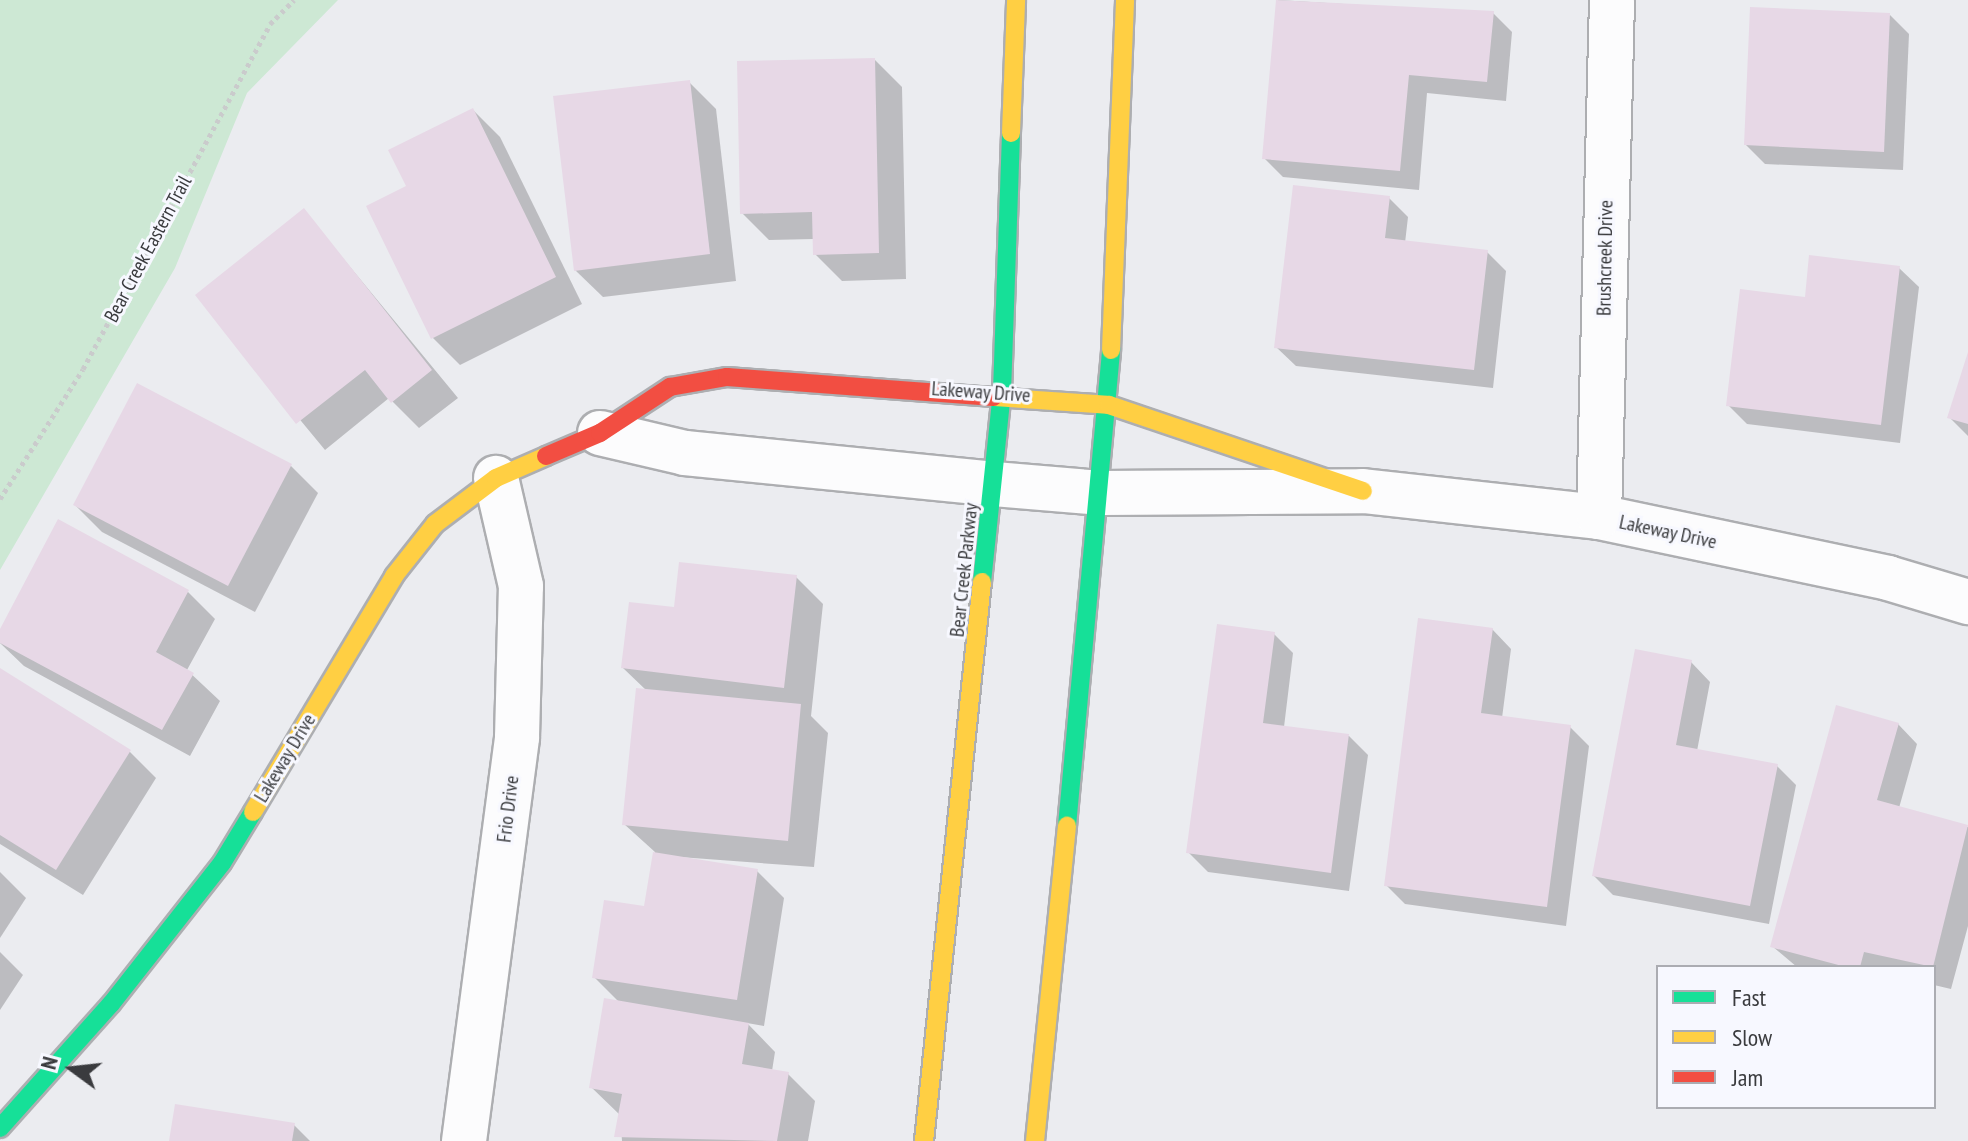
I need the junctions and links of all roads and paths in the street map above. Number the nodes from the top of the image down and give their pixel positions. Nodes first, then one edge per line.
1 (294, 0) edge
2 (1016, 0) edge
3 (1125, 0) edge
4 (1612, 0) edge
5 (1002, 392) junction
6 (1109, 405) junction
7 (600, 433) junction
8 (496, 478) junction
9 (994, 484) junction
10 (1363, 491) junction
11 (1102, 493) junction
12 (0, 499) edge
13 (1599, 517) junction
14 (1968, 602) edge
15 (0, 1128) edge
16 (464, 1141) edge
17 (924, 1141) edge
18 (1035, 1141) edge

1 - 12 path, Bear Creek Eastern Trail
2 - 5 main road, Bear Creek Parkway
3 - 6 main road
4 - 13 street, Brushcreek Drive
5 - 6 main road, Lakeway Drive
5 - 7 main road, Lakeway Drive
5 - 9 main road, Bear Creek Parkway
6 - 10 main road, Lakeway Drive
6 - 11 main road
7 - 8 main road, Lakeway Drive
7 - 9 street, Lakeway Drive
8 - 15 main road, Lakeway Drive
8 - 16 street, Frio Drive
9 - 11 street, Lakeway Drive
9 - 17 main road, Bear Creek Parkway
10 - 11 street, Lakeway Drive
10 - 13 street, Lakeway Drive
11 - 18 main road
13 - 14 street, Lakeway Drive

